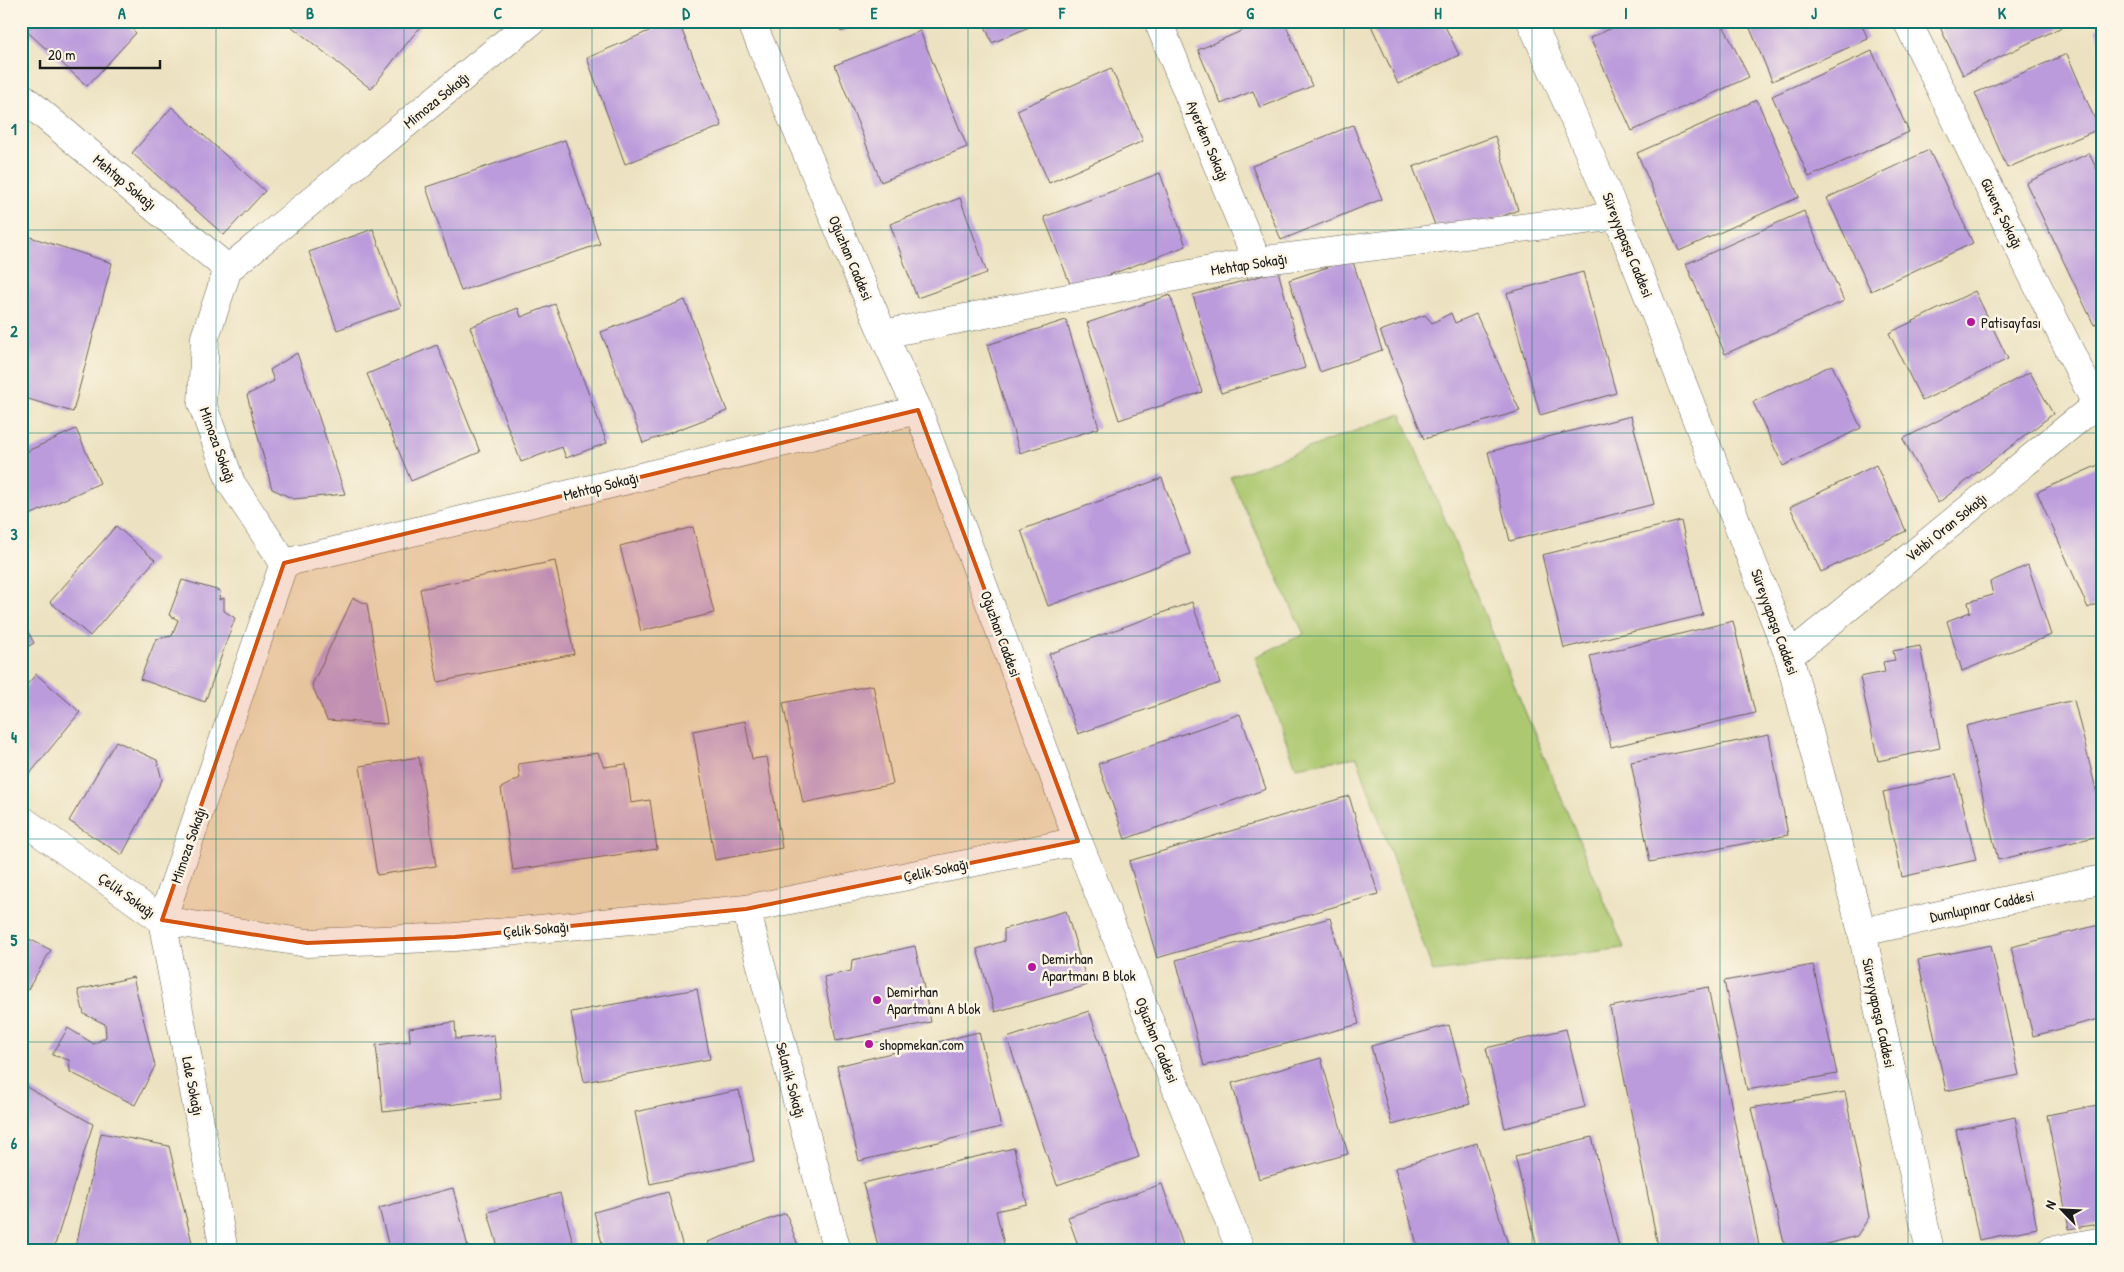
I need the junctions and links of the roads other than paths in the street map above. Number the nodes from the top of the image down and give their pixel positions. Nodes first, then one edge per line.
1 (532, 21) edge
2 (751, 21) edge
3 (1158, 21) edge
4 (1532, 21) edge
5 (1907, 21) edge
6 (21, 96) edge
7 (1618, 216) junction
8 (1257, 260) junction
9 (228, 269) junction
10 (883, 334) junction
11 (2099, 401) edge
12 (918, 410) junction
13 (284, 563) junction
14 (1790, 656) junction
15 (21, 819) edge
16 (1078, 841) junction
17 (2103, 879) edge
18 (746, 909) junction
19 (162, 920) junction
20 (1862, 932) junction
21 (2103, 1241) edge
22 (224, 1251) edge
23 (836, 1251) edge
24 (1241, 1251) edge
25 (1930, 1251) edge
26 (2050, 1251) edge

1 - 9 street, Mimoza Sokağı
2 - 10 street, Oğuzhan Caddesi
3 - 8 street, Ayerdem Sokağı
4 - 7 street, Süreyyapaşa Caddesi
5 - 11 street, Güvenç Sokağı
6 - 9 street, Mehtap Sokağı
7 - 8 street, Mehtap Sokağı
7 - 14 street, Süreyyapaşa Caddesi
8 - 10 street, Mehtap Sokağı
9 - 13 street, Mimoza Sokağı
10 - 12 street, Oğuzhan Caddesi
11 - 14 street, Vehbi Oran Sokağı
12 - 13 street, Mehtap Sokağı
12 - 16 street, Oğuzhan Caddesi
13 - 19 street, Mimoza Sokağı
14 - 20 street, Süreyyapaşa Caddesi
15 - 19 street, Çelik Sokağı
16 - 18 street, Çelik Sokağı
16 - 24 street, Oğuzhan Caddesi
17 - 20 street, Dumlupınar Caddesi
18 - 19 street, Çelik Sokağı
18 - 23 street, Selanik Sokağı
19 - 22 street, Lale Sokağı
20 - 25 street, Süreyyapaşa Caddesi
21 - 26 street

